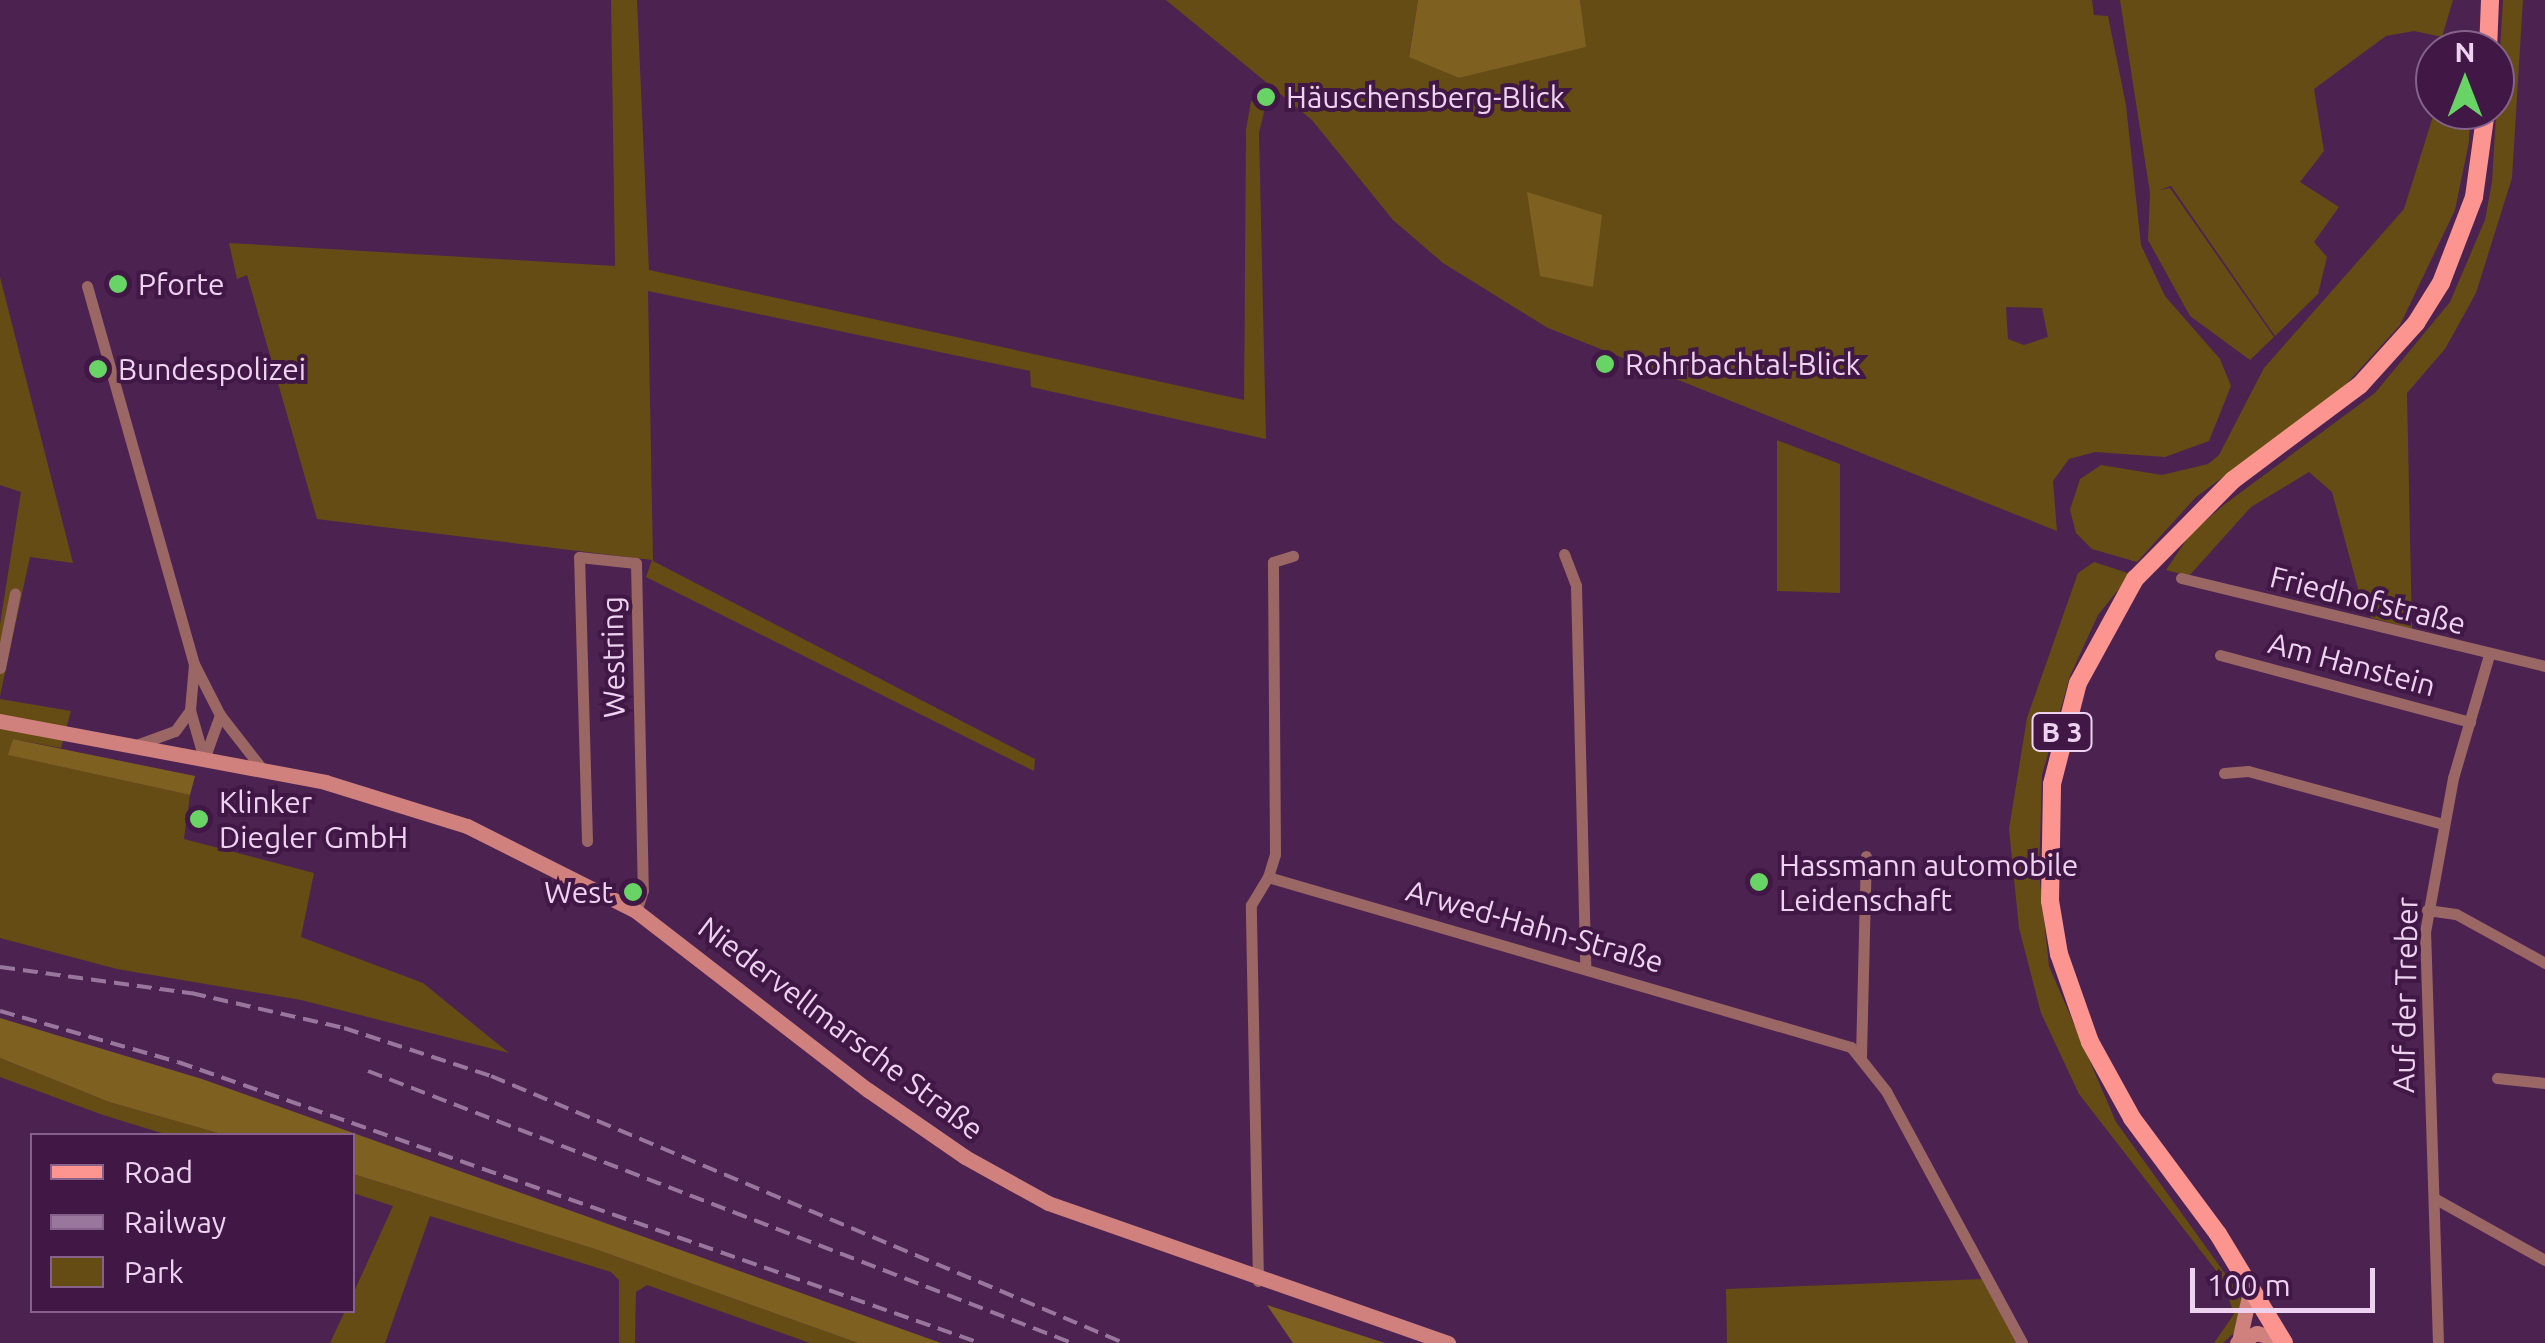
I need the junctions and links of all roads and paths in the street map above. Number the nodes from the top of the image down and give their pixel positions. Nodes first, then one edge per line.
1 (2490, 0) edge
2 (2489, 30) edge
3 (2483, 130) edge
4 (88, 286) dead end
5 (1564, 554) dead end
6 (1293, 556) dead end
7 (2180, 578) dead end
8 (15, 593) dead end
9 (2488, 655) junction
10 (2220, 656) dead end
11 (194, 664) junction
12 (2545, 666) edge
13 (0, 668) edge
14 (190, 710) junction
15 (220, 715) junction
16 (0, 721) edge
17 (2470, 722) junction
18 (132, 746) junction
19 (204, 759) junction
20 (264, 771) junction
21 (2224, 773) dead end
22 (2443, 824) junction
23 (587, 841) dead end
24 (1866, 856) dead end
25 (1268, 877) junction
26 (2427, 910) junction
27 (636, 911) junction
28 (2545, 964) edge
29 (1584, 966) junction
30 (1861, 1056) junction
31 (2497, 1078) dead end
32 (2545, 1082) edge
33 (2434, 1198) junction
34 (2545, 1260) edge
35 (1258, 1282) junction
36 (2251, 1285) junction
37 (2238, 1342) edge
38 (2282, 1342) edge
39 (1448, 1343) edge
40 (2022, 1343) edge
41 (2438, 1343) edge

1 - 2 main road
3 - 36 main road, B 3
4 - 11 street
5 - 29 street
6 - 25 street
7 - 9 street, Friedhofstraße
8 - 13 street
9 - 12 street, Friedhofstraße
9 - 17 street, Auf der Treber
10 - 17 street, Am Hanstein
11 - 14 street
11 - 15 street
14 - 18 street
14 - 19 street
15 - 19 street
15 - 20 street
16 - 18 main road, Niedervellmarsche Straße
17 - 22 street, Auf der Treber
18 - 19 main road, Niedervellmarsche Straße
19 - 20 main road, Niedervellmarsche Straße
20 - 27 main road, Niedervellmarsche Straße
21 - 22 street
22 - 26 street, Auf der Treber
23 - 27 street, Westring
24 - 30 street
25 - 29 street, Arwed-Hahn-Straße
25 - 35 street
26 - 28 street
26 - 33 street, Auf der Treber
27 - 35 main road, Niedervellmarsche Straße
29 - 30 street, Arwed-Hahn-Straße
30 - 40 street, Arwed-Hahn-Straße
31 - 32 street
33 - 34 street
33 - 41 street, Auf der Treber
35 - 39 main road, Niedervellmarsche Straße
36 - 37 main road
36 - 38 main road, B 3
37 - 38 main road

